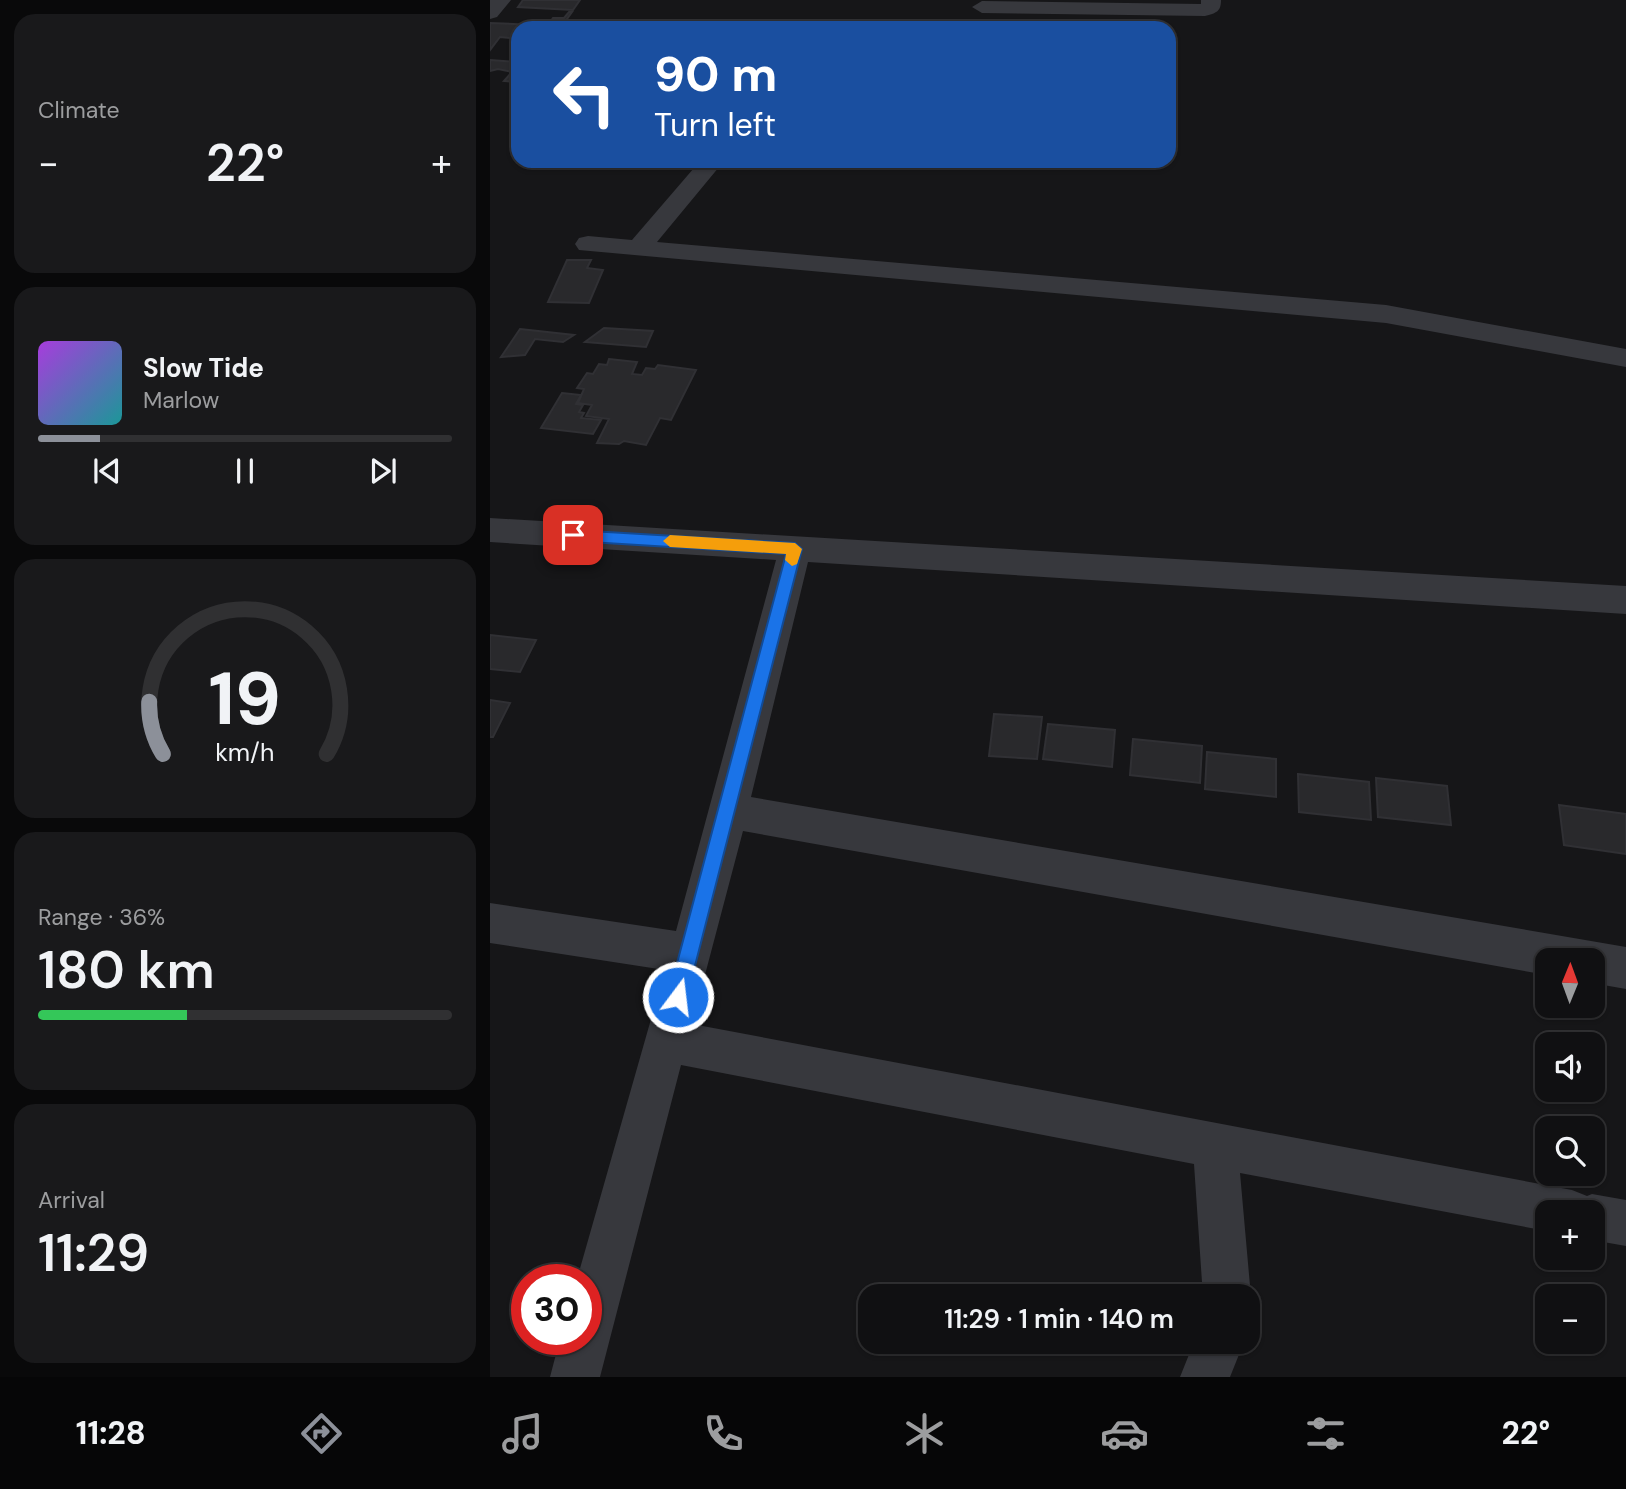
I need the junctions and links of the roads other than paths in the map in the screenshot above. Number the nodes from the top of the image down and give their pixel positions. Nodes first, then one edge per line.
1 (501, 0) edge
2 (1211, 0) edge
3 (982, 7) dead end
4 (490, 13) edge
5 (706, 168) edge
6 (587, 244) dead end
7 (639, 248) junction
8 (1626, 358) edge
9 (490, 530) edge
10 (795, 549) junction
11 (1626, 600) edge
12 (729, 811) junction
13 (490, 923) edge
14 (690, 953) junction
15 (1535, 953) edge
16 (1605, 964) edge
17 (1626, 968) edge
18 (666, 1041) junction
19 (1215, 1145) junction
20 (1535, 1206) edge
21 (1605, 1219) edge
22 (1626, 1223) edge
23 (602, 1278) edge
24 (1226, 1284) edge
25 (1214, 1354) edge
26 (581, 1355) edge
27 (575, 1377) edge
28 (1205, 1377) edge

1 - 4 street
2 - 3 street
5 - 7 street
6 - 7 street
7 - 8 street
9 - 10 street
10 - 11 street
10 - 12 street
12 - 14 street
12 - 15 street
13 - 14 street
14 - 18 street
16 - 17 street
18 - 19 street
18 - 23 street
19 - 20 street
19 - 24 street
21 - 22 street
25 - 28 street
26 - 27 street

